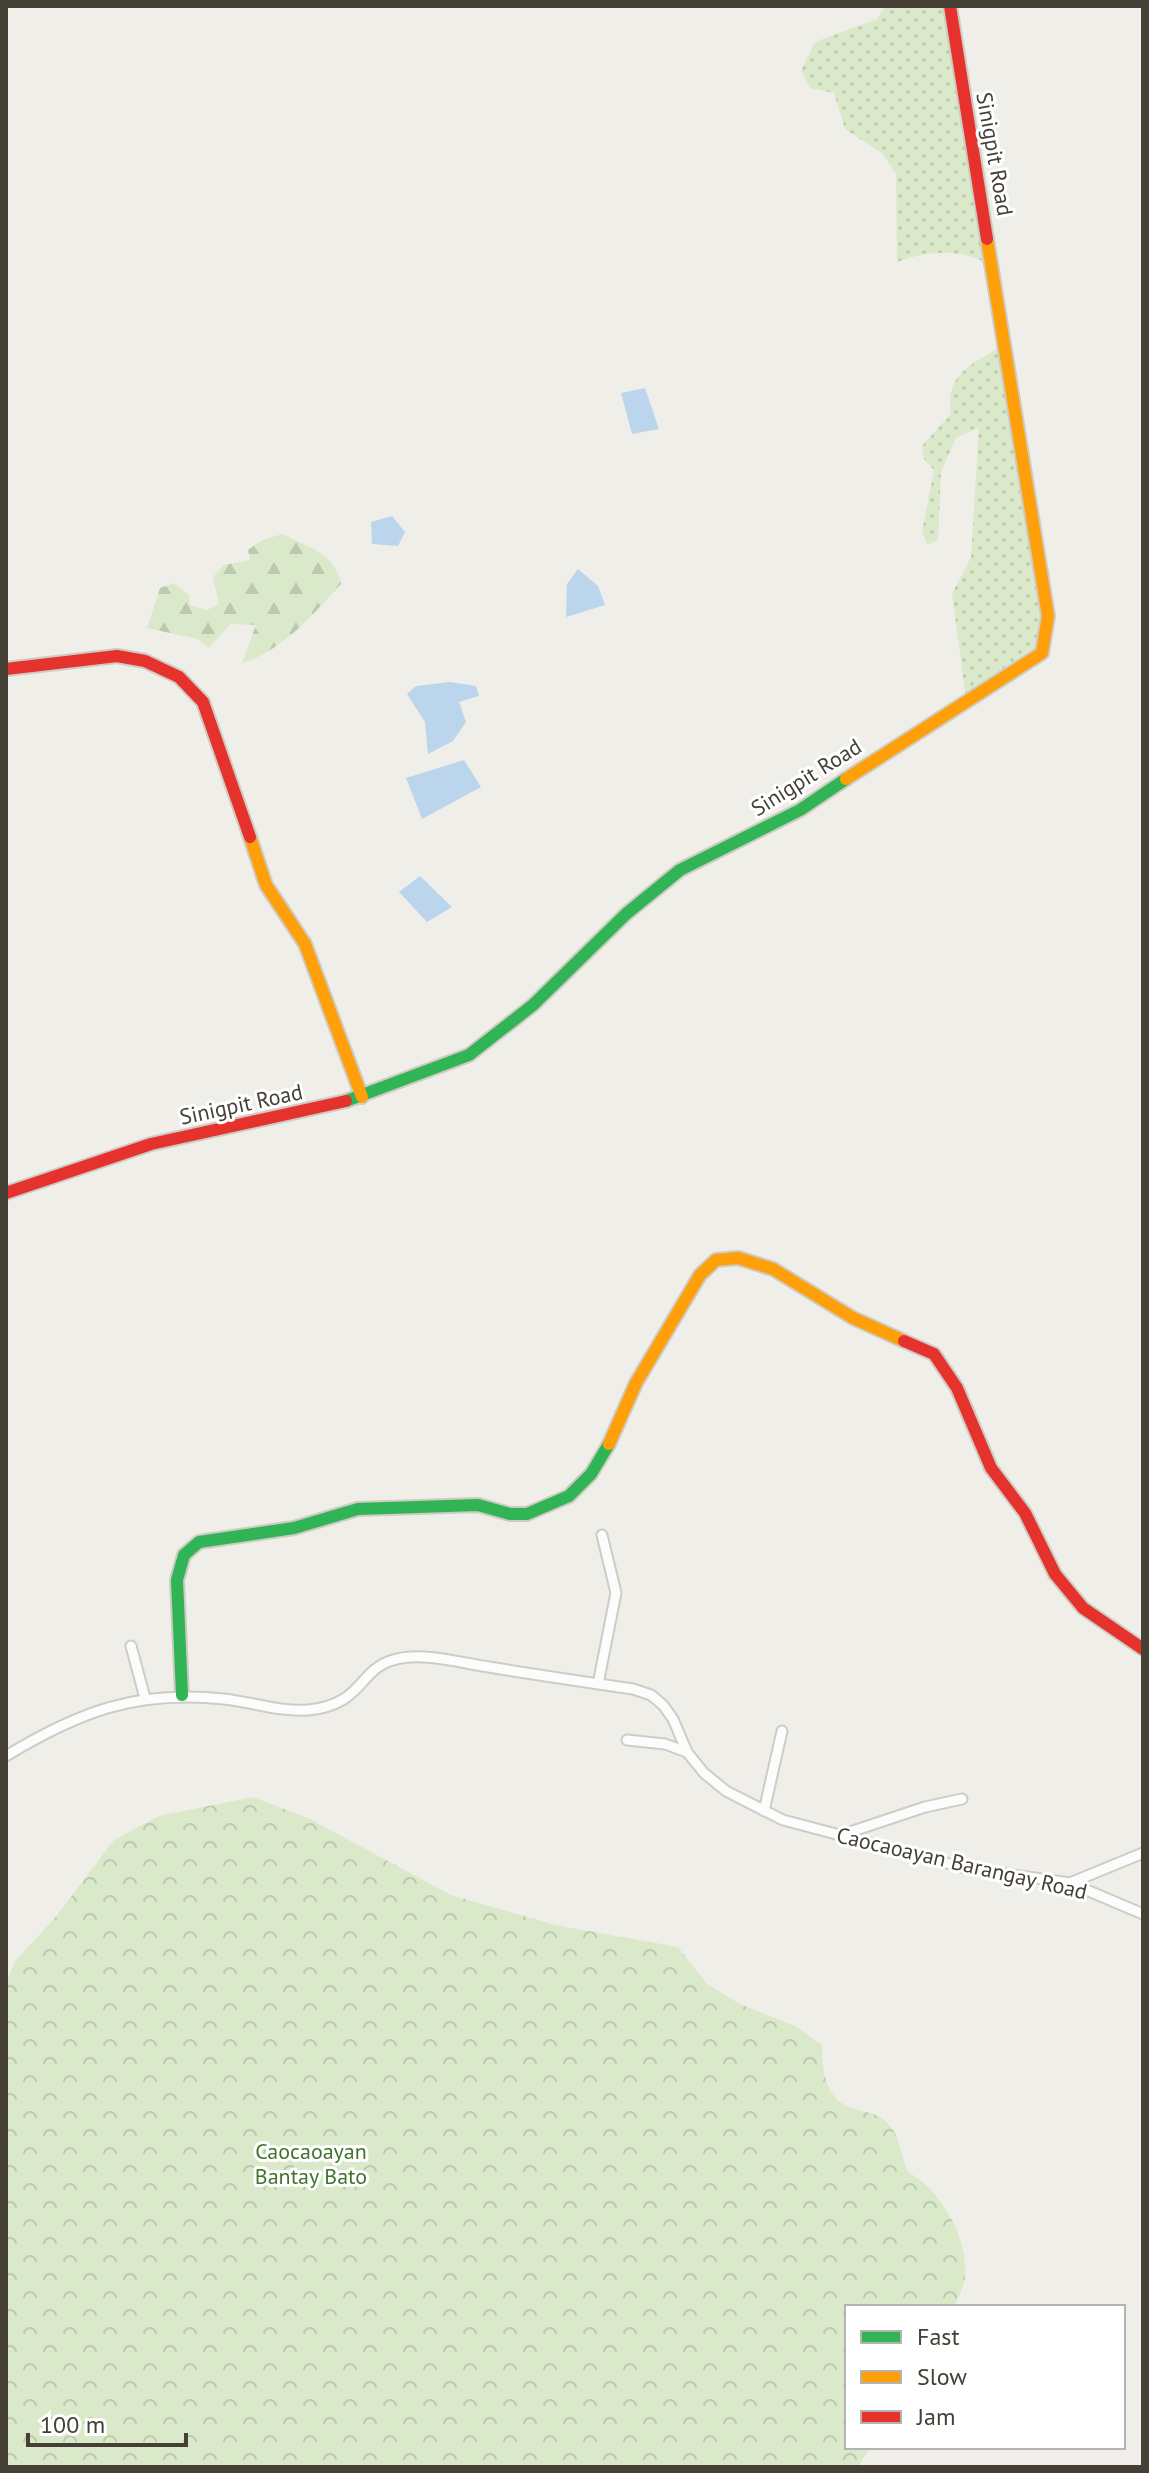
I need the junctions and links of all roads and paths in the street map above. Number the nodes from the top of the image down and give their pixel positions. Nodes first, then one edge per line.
1 (950, 6) edge
2 (6, 669) edge
3 (362, 1097) junction
4 (6, 1193) edge
5 (602, 1535) dead end
6 (131, 1646) dead end
7 (1143, 1649) edge
8 (598, 1684) junction
9 (182, 1695) junction
10 (145, 1698) junction
11 (782, 1731) dead end
12 (627, 1740) dead end
13 (687, 1752) junction
14 (6, 1756) edge
15 (962, 1799) dead end
16 (764, 1811) junction
17 (841, 1835) junction
18 (1143, 1853) edge
19 (1070, 1883) junction
20 (1143, 1914) edge

1 - 3 street, Sinigpit Road
2 - 3 street
3 - 4 street, Sinigpit Road
5 - 8 street
6 - 10 street
7 - 9 street
8 - 9 street, Caocaoayan Barangay Road
8 - 13 street, Caocaoayan Barangay Road
9 - 10 street, Caocaoayan Barangay Road
10 - 14 street, Caocaoayan Barangay Road
11 - 16 street
12 - 13 street
13 - 16 street, Caocaoayan Barangay Road
15 - 17 street
16 - 17 street, Caocaoayan Barangay Road
17 - 19 street, Caocaoayan Barangay Road
18 - 19 street
19 - 20 street, Caocaoayan Barangay Road

